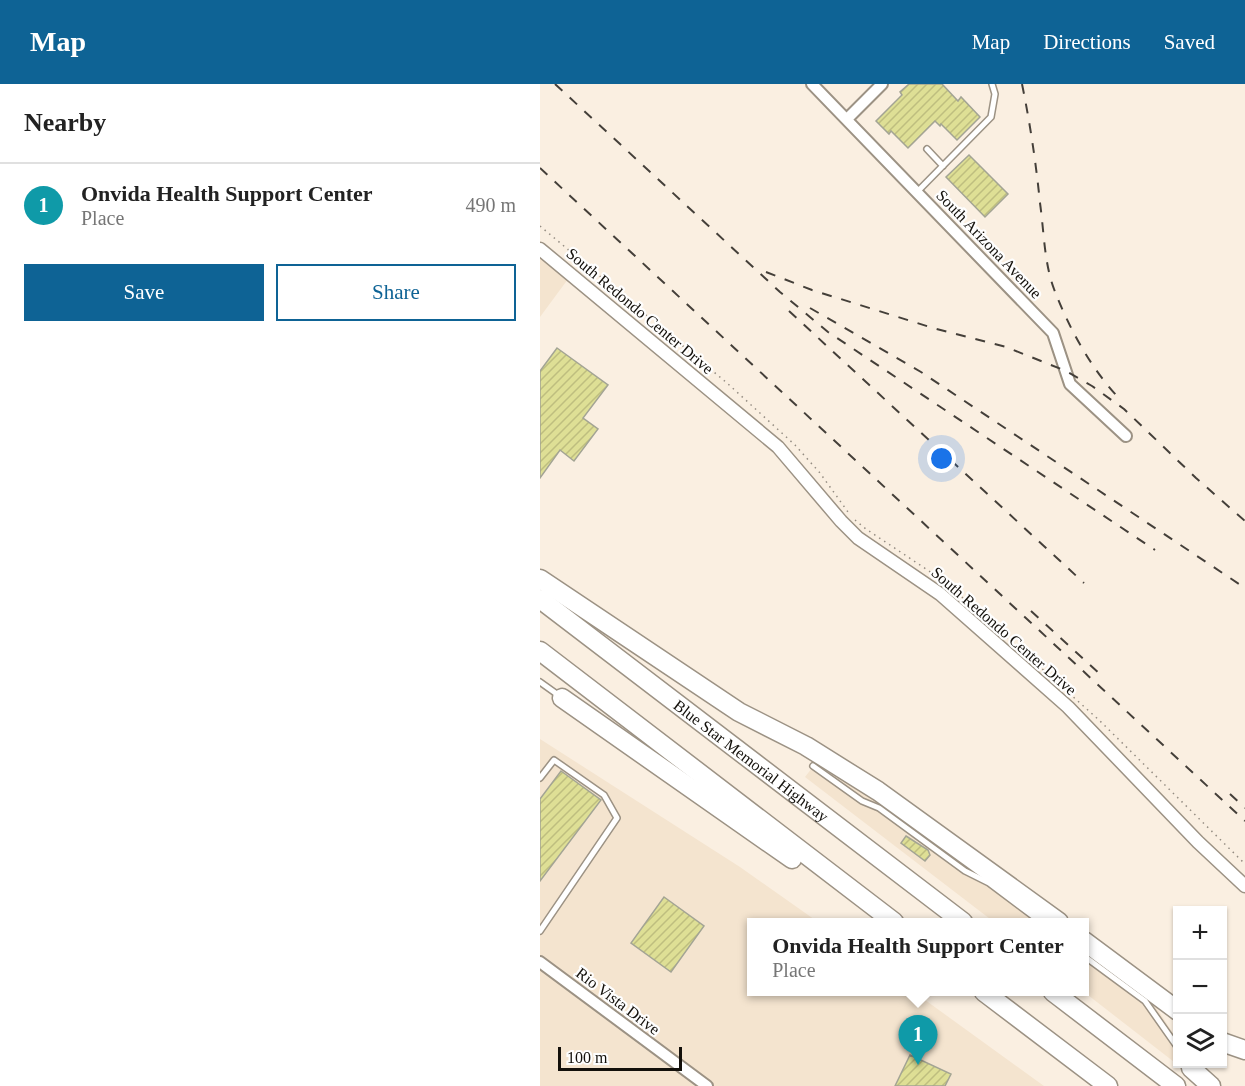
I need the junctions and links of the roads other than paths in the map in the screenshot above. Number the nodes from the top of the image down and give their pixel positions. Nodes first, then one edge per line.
1 (812, 84) edge
2 (882, 84) edge
3 (992, 84) edge
4 (847, 119) junction
5 (927, 149) dead end
6 (943, 166) junction
7 (917, 192) junction
8 (540, 249) edge
9 (1126, 436) dead end
10 (540, 579) edge
11 (540, 598) edge
12 (540, 651) edge
13 (540, 682) edge
14 (562, 698) joint
15 (739, 712) junction
16 (813, 766) joint
17 (540, 778) edge
18 (1245, 886) edge
19 (874, 918) edge
20 (889, 918) edge
21 (958, 918) edge
22 (1036, 918) edge
23 (1053, 918) edge
24 (541, 928) edge
25 (1089, 945) edge
26 (1089, 960) edge
27 (540, 962) edge
28 (989, 996) edge
29 (1058, 996) edge
30 (1168, 1012) edge
31 (1173, 1030) edge
32 (1227, 1044) edge
33 (1245, 1050) edge
34 (1191, 1068) edge
35 (707, 1086) edge
36 (1108, 1086) edge
37 (1176, 1086) edge
38 (1211, 1086) edge

1 - 4 street, South Arizona Avenue
2 - 4 street
3 - 6 lane
4 - 7 street, South Arizona Avenue
5 - 6 lane
6 - 7 lane
7 - 9 street, South Arizona Avenue
8 - 18 street, South Redondo Center Drive
10 - 15 highway
11 - 21 highway, Blue Star Memorial Highway
12 - 20 highway
13 - 14 lane
14 - 19 highway
15 - 16 highway
15 - 23 highway
16 - 22 lane
17 - 24 lane
25 - 30 highway
26 - 30 lane
27 - 35 street, Rio Vista Drive
28 - 36 highway
29 - 37 highway
30 - 31 lane
32 - 33 highway
34 - 38 highway

